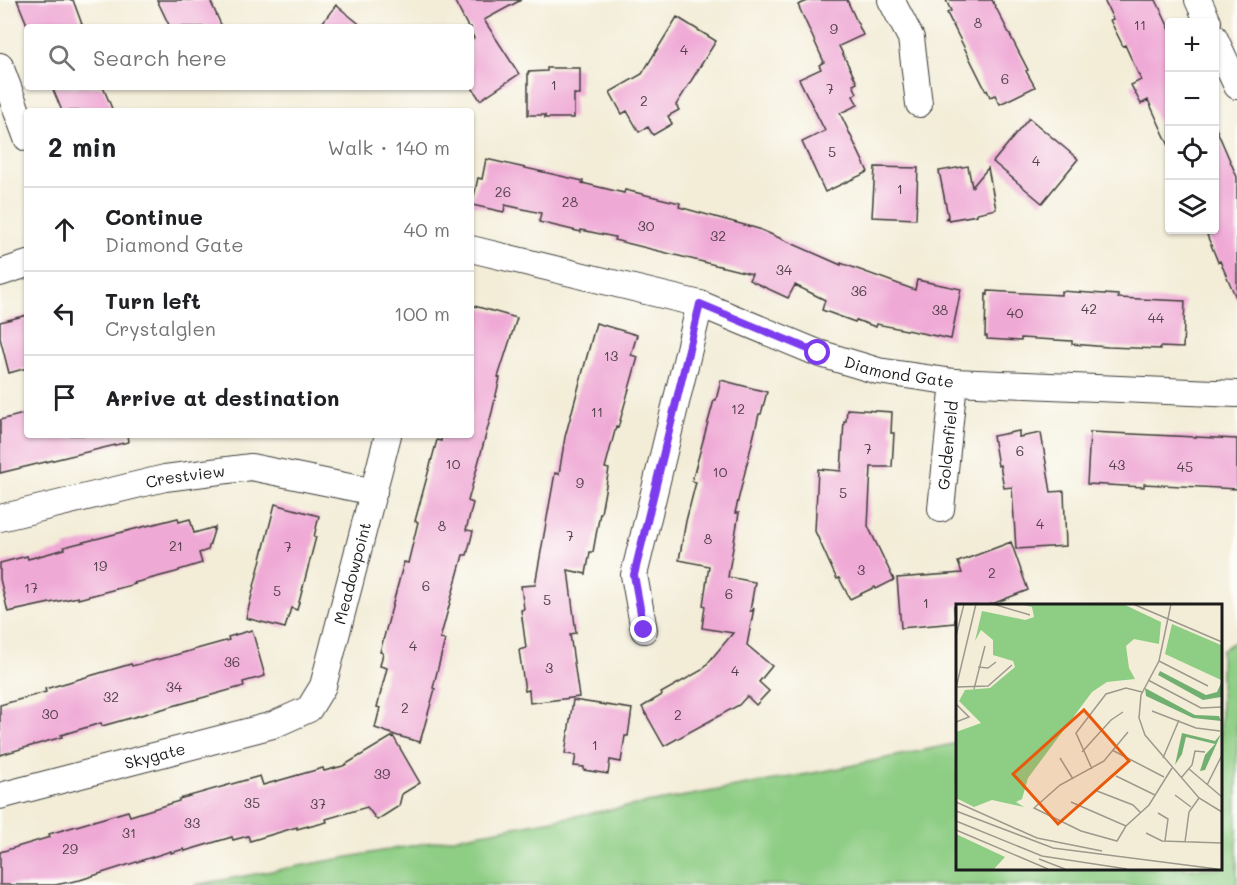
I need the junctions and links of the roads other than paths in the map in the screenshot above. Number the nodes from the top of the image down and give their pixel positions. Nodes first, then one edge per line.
1 (891, 0) edge
2 (1198, 0) edge
3 (1206, 18) edge
4 (1219, 46) edge
5 (0, 66) edge
6 (1237, 86) edge
7 (919, 104) dead end
8 (24, 130) edge
9 (474, 250) edge
10 (24, 265) edge
11 (0, 273) edge
12 (700, 304) junction
13 (954, 382) junction
14 (1237, 394) edge
15 (387, 438) edge
16 (374, 492) junction
17 (941, 508) dead end
18 (0, 518) edge
19 (644, 630) dead end
20 (309, 709) joint
21 (0, 796) edge

1 - 7 street
2 - 3 street
4 - 6 street
5 - 8 street
9 - 12 street, Diamond Gate
10 - 11 street
12 - 13 street, Diamond Gate
12 - 19 street
13 - 14 street, Diamond Gate
13 - 17 street, Goldenfield
15 - 16 street, Meadowpoint
16 - 18 street, Crestview
16 - 20 street, Meadowpoint
20 - 21 street, Skygate

